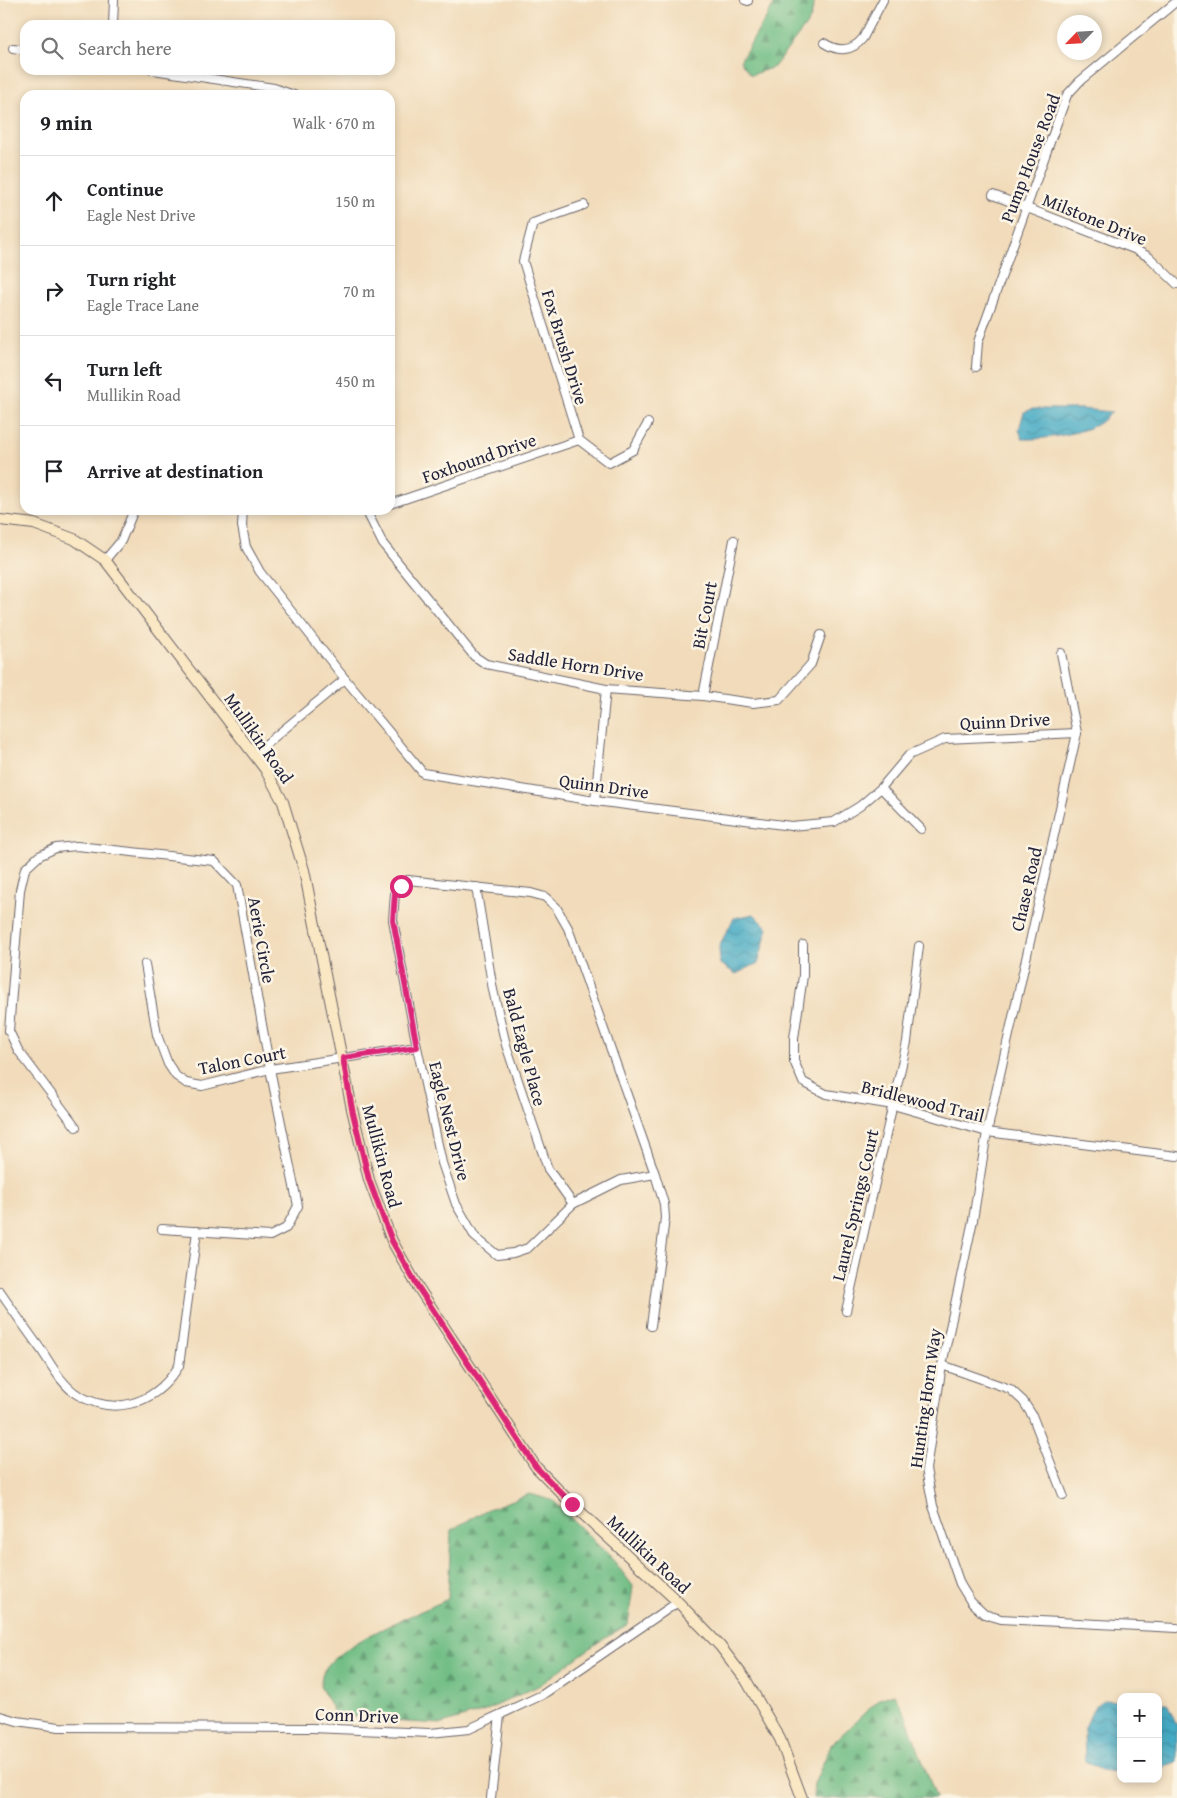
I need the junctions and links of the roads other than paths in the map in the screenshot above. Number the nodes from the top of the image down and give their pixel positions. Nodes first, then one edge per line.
1 (114, 0) edge
2 (883, 0) edge
3 (1177, 1) edge
4 (113, 20) edge
5 (824, 42) dead end
6 (13, 48) dead end
7 (20, 49) edge
8 (187, 75) edge
9 (280, 90) edge
10 (993, 195) dead end
11 (584, 205) dead end
12 (1026, 208) junction
13 (1177, 284) edge
14 (976, 367) dead end
15 (648, 423) dead end
16 (578, 440) junction
17 (395, 502) edge
18 (132, 515) edge
19 (243, 515) edge
20 (370, 515) edge
21 (0, 520) edge
22 (734, 540) dead end
23 (105, 560) junction
24 (821, 635) dead end
25 (1061, 653) dead end
26 (345, 679) junction
27 (606, 689) junction
28 (703, 696) junction
29 (1077, 733) junction
30 (254, 754) junction
31 (881, 788) junction
32 (594, 801) junction
33 (921, 829) dead end
34 (476, 887) junction
35 (803, 945) dead end
36 (919, 946) dead end
37 (145, 964) dead end
38 (417, 1047) junction
39 (343, 1058) junction
40 (270, 1069) junction
41 (893, 1105) junction
42 (76, 1127) dead end
43 (987, 1132) junction
44 (1177, 1156) edge
45 (655, 1174) junction
46 (573, 1204) junction
47 (162, 1229) dead end
48 (197, 1231) junction
49 (0, 1292) edge
50 (846, 1311) dead end
51 (651, 1326) dead end
52 (942, 1364) junction
53 (1063, 1495) dead end
54 (678, 1602) junction
55 (1177, 1628) edge
56 (500, 1715) junction
57 (0, 1716) edge
58 (491, 1798) edge
59 (802, 1798) edge

1 - 4 street
2 - 5 street
3 - 12 street, Pump House Road
6 - 7 street
8 - 9 street
10 - 12 street, Milstone Drive
11 - 16 street, Fox Brush Drive
12 - 13 street, Milstone Drive
12 - 14 street, Pump House Road
15 - 16 street
16 - 17 street, Foxhound Drive
18 - 23 street
19 - 26 street, Quinn Drive
20 - 27 street, Saddle Horn Drive
21 - 23 street, Mullikin Road
22 - 28 street, Bit Court
23 - 30 street, Mullikin Road
24 - 28 street, Saddle Horn Drive
25 - 29 street, Chase Road
26 - 30 street
26 - 32 street, Quinn Drive
27 - 28 street, Saddle Horn Drive
27 - 32 street
29 - 31 street, Quinn Drive
29 - 43 street, Chase Road
30 - 39 street, Mullikin Road
31 - 32 street, Quinn Drive
31 - 33 street
34 - 38 street, Eagle Nest Drive
34 - 45 street, Eagle Nest Drive
34 - 46 street, Bald Eagle Place
35 - 41 street, Bridlewood Trail
36 - 41 street, Laurel Springs Court
37 - 40 street, Talon Court
38 - 39 street, Talon Court
38 - 46 street, Eagle Nest Drive
39 - 40 street, Talon Court
39 - 54 street, Mullikin Road
40 - 42 street, Aerie Circle
40 - 48 street, Aerie Circle
41 - 43 street, Bridlewood Trail
41 - 50 street, Laurel Springs Court
43 - 44 street, Bridlewood Trail
43 - 52 street, Hunting Horn Way
45 - 46 street, Eagle Nest Drive
45 - 51 street, Eagle Nest Drive
47 - 48 street, Aerie Circle
48 - 49 street
52 - 53 street
52 - 55 street, Hunting Horn Way
54 - 56 street, Conn Drive
54 - 59 street, Mullikin Road
56 - 57 street, Conn Drive
56 - 58 street

